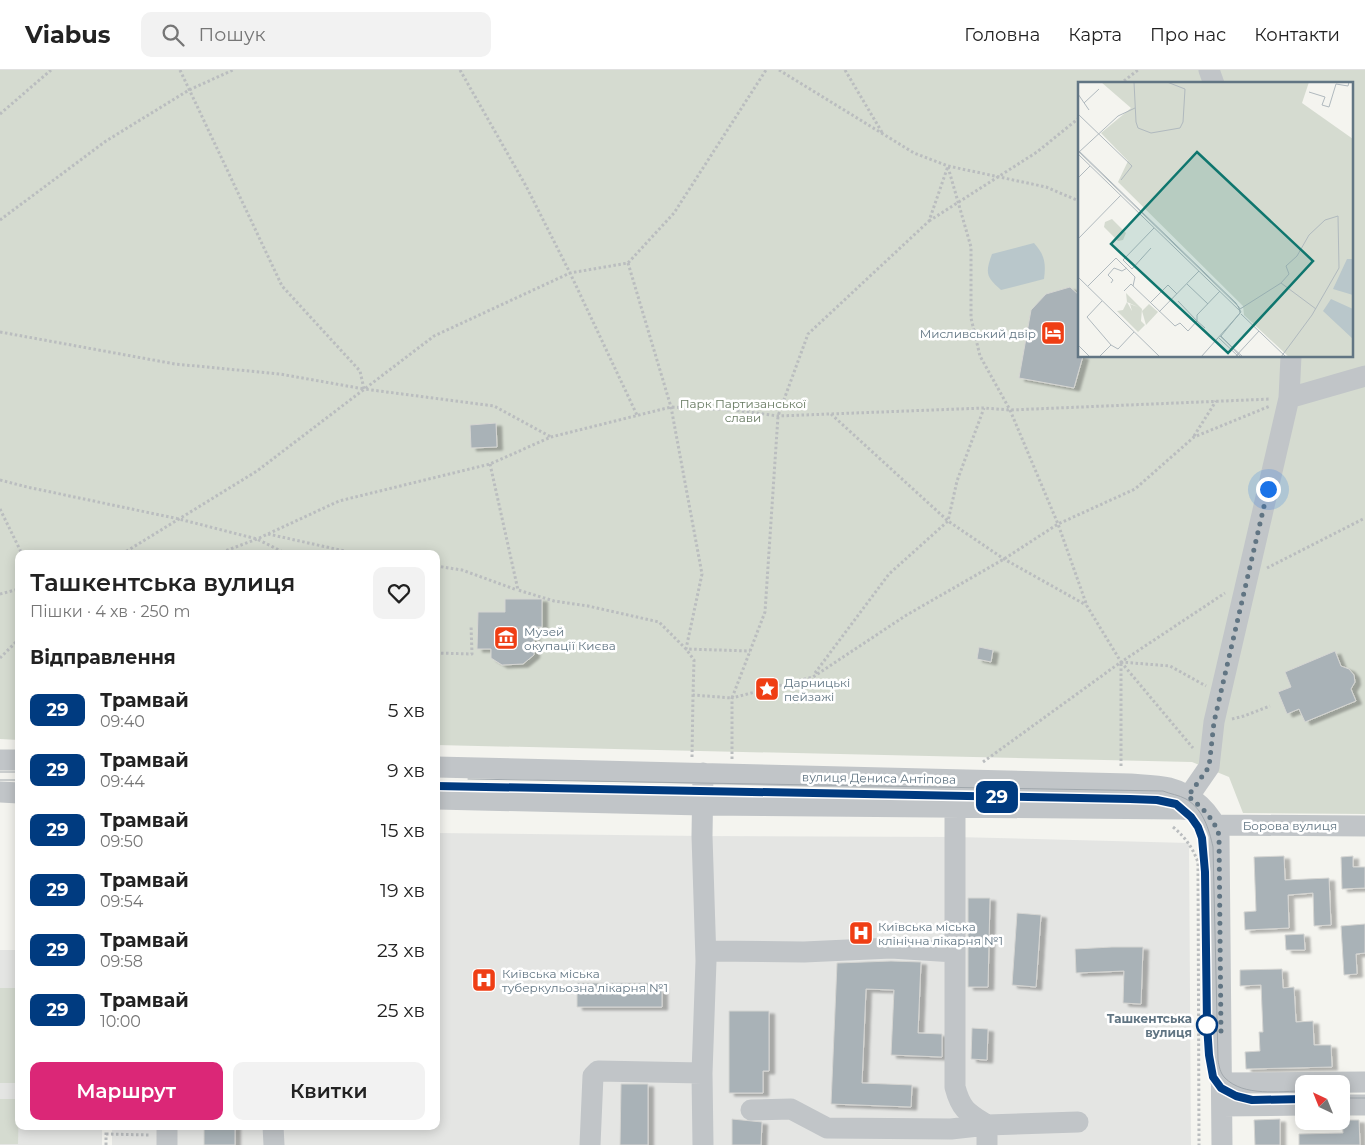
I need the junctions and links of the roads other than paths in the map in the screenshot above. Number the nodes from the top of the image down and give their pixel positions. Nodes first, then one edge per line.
1 (1209, 70) edge
2 (1213, 82) edge
3 (1291, 358) edge
4 (1365, 376) edge
5 (1289, 398) junction
6 (0, 760) edge
7 (15, 760) edge
8 (440, 766) edge
9 (698, 766) junction
10 (0, 792) edge
11 (15, 793) edge
12 (1188, 796) junction
13 (440, 799) edge
14 (703, 805) junction
15 (955, 808) junction
16 (1211, 818) junction
17 (1365, 826) edge
18 (706, 951) junction
19 (955, 952) junction
20 (702, 1073) junction
21 (1365, 1082) edge
22 (1221, 1083) junction
23 (1350, 1105) edge
24 (1365, 1105) edge
25 (1222, 1106) junction
26 (1295, 1106) edge
27 (751, 1110) dead end
28 (1078, 1122) dead end
29 (273, 1130) edge
30 (987, 1135) edge
31 (274, 1145) edge
32 (590, 1145) edge
33 (703, 1145) edge
34 (1222, 1145) edge

1 - 2 street
3 - 5 street
4 - 5 street
5 - 12 street
6 - 7 street
8 - 9 street, вулиця Дениса Антіпова
9 - 12 street, вулиця Дениса Антіпова
9 - 14 street
10 - 11 street
12 - 16 street, вулиця Дениса Антіпова
13 - 14 street
14 - 15 street
14 - 18 street
15 - 16 street
15 - 19 street
16 - 17 street, Борова вулиця
16 - 22 street
18 - 19 street
18 - 20 street
19 - 30 street
20 - 32 street
20 - 33 street
21 - 22 street
22 - 25 street
23 - 24 street
25 - 26 street
25 - 34 street
27 - 30 street
28 - 30 street
29 - 31 street

